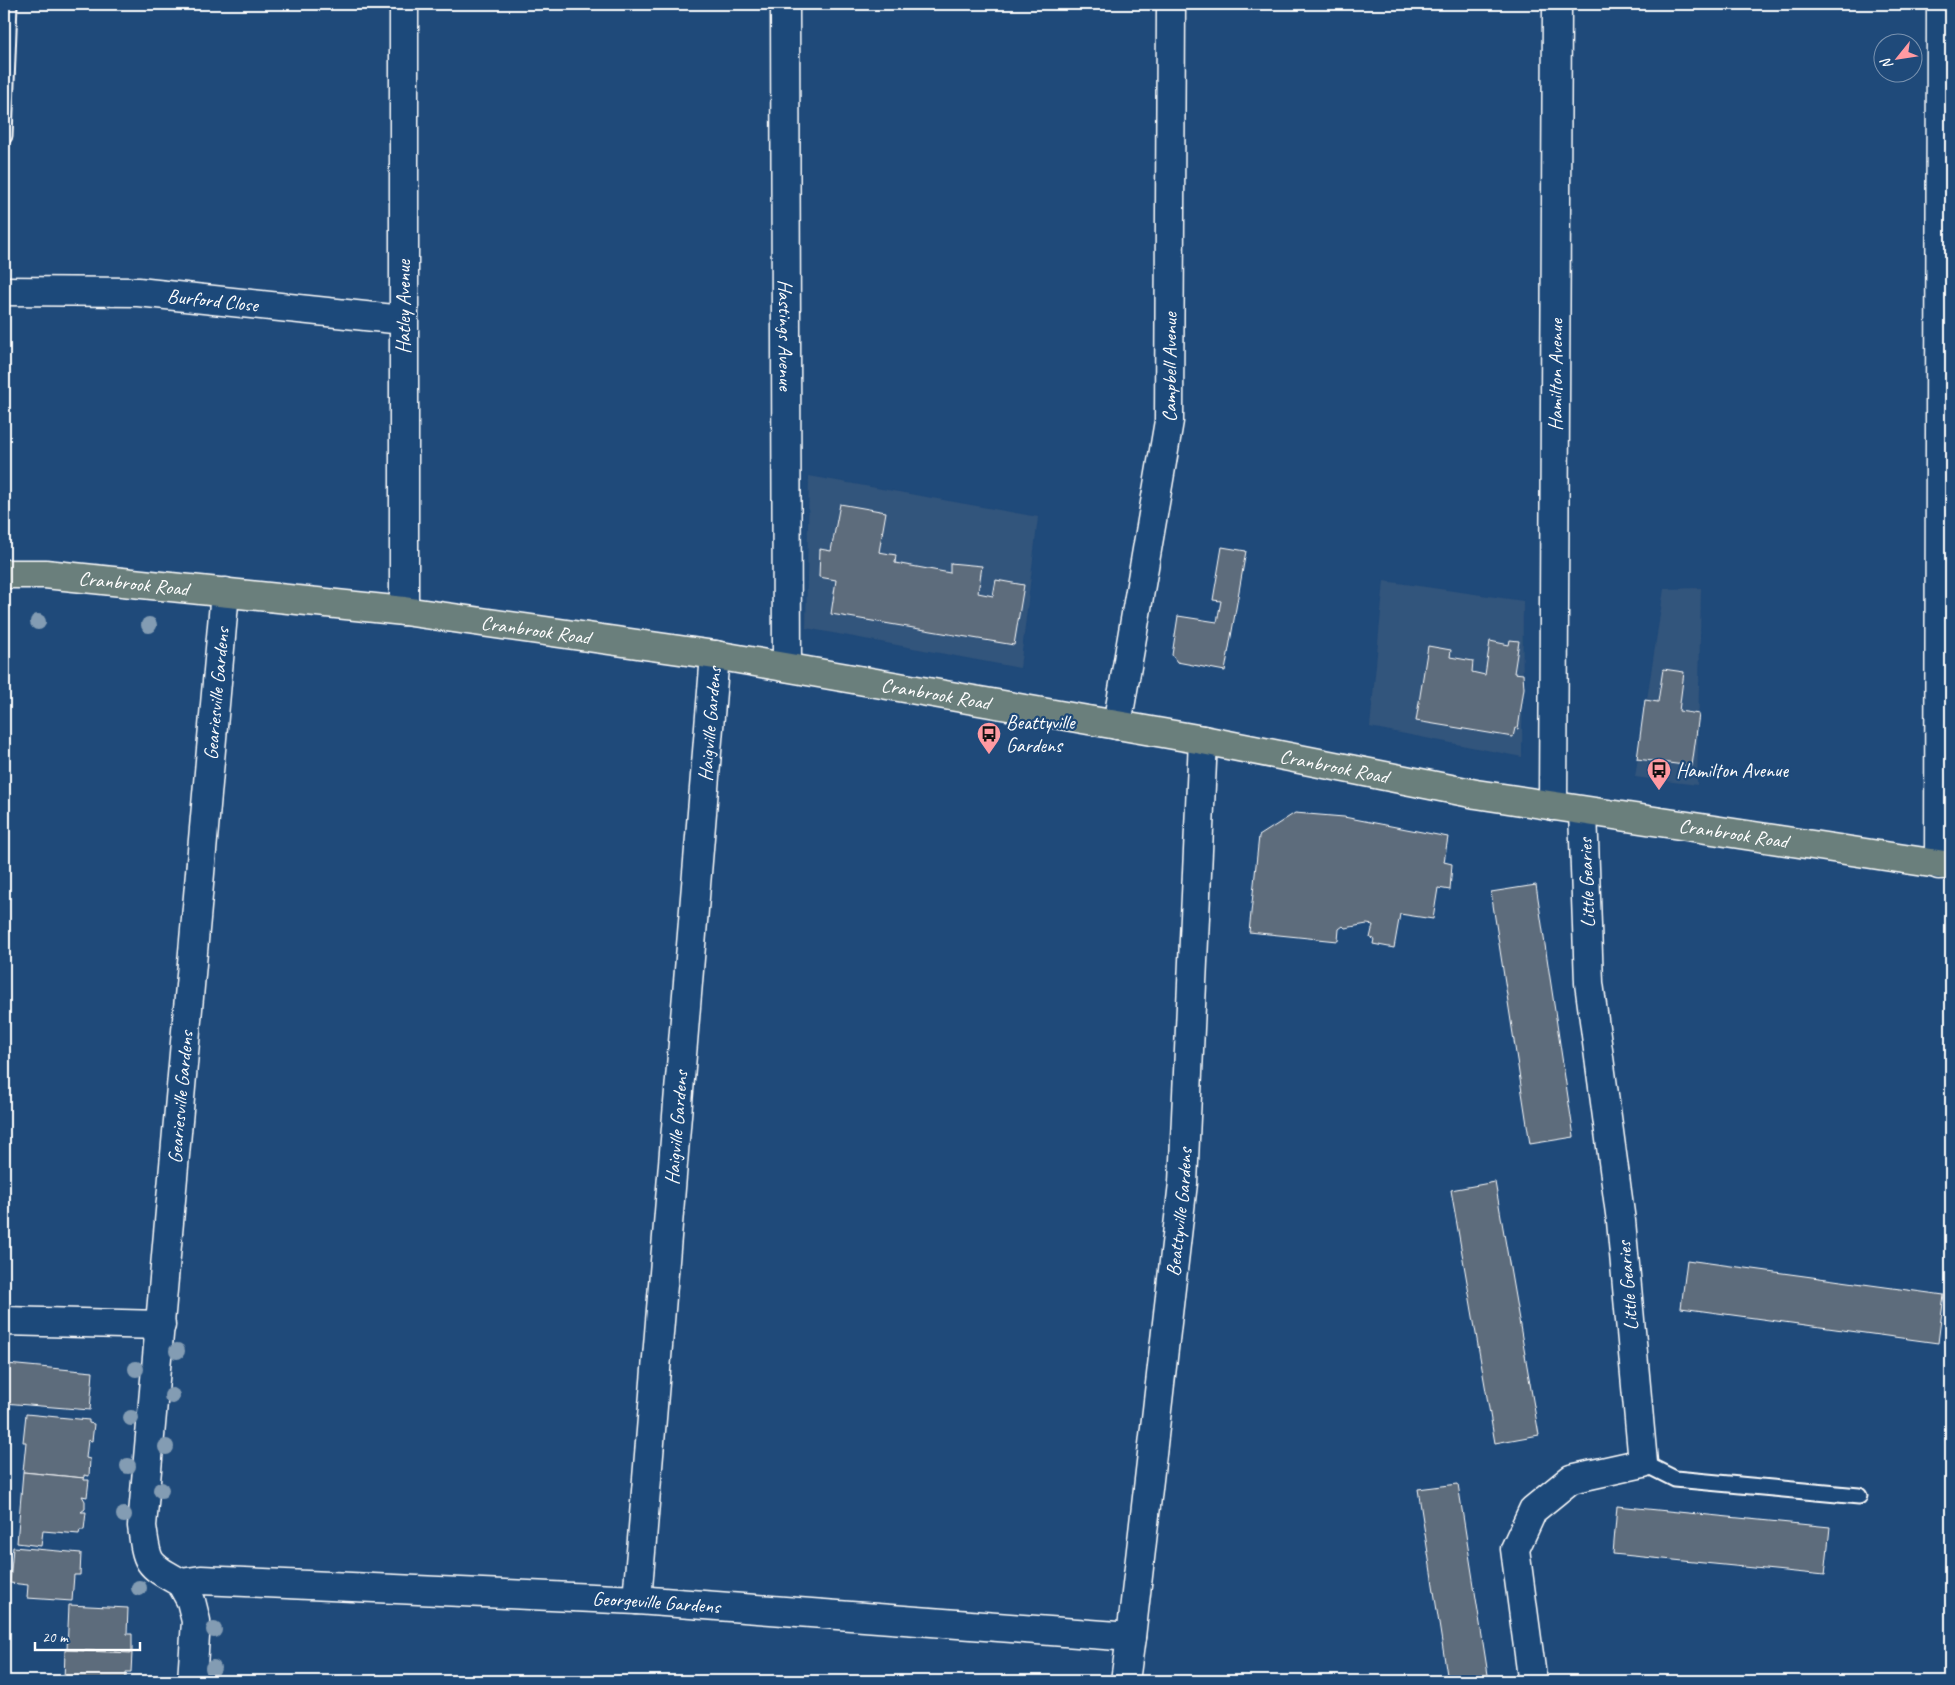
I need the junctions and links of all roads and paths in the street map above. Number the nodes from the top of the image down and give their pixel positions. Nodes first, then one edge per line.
1 (9, 4) edge
2 (404, 4) edge
3 (785, 4) edge
4 (1171, 4) edge
5 (1557, 4) edge
6 (1941, 4) edge
7 (4, 136) edge
8 (9, 286) edge
9 (403, 320) junction
10 (4, 574) edge
11 (225, 592) junction
12 (404, 611) junction
13 (715, 655) junction
14 (786, 667) junction
15 (1117, 725) junction
16 (1203, 740) junction
17 (1553, 806) junction
18 (1583, 811) junction
19 (1945, 866) edge
20 (4, 1320) edge
21 (161, 1325) junction
22 (1643, 1463) junction
23 (1859, 1496) dead end
24 (182, 1584) junction
25 (638, 1600) junction
26 (1131, 1637) junction
27 (192, 1681) edge
28 (1124, 1681) edge
29 (1534, 1681) edge

1 - 7 lane
2 - 9 street, Hatley Avenue
3 - 14 street, Hastings Avenue
4 - 15 street, Campbell Avenue
5 - 17 street, Hamilton Avenue
6 - 19 street
8 - 9 street, Burford Close
9 - 12 street, Hatley Avenue
10 - 11 main road, Cranbrook Road
11 - 12 main road, Cranbrook Road
11 - 21 street, Geariesville Gardens
12 - 13 main road, Cranbrook Road
13 - 14 main road, Cranbrook Road
13 - 25 street, Haigville Gardens
14 - 15 main road, Cranbrook Road
15 - 16 main road, Cranbrook Road
16 - 17 main road, Cranbrook Road
16 - 26 street, Beattyville Gardens
17 - 18 main road, Cranbrook Road
18 - 19 main road, Cranbrook Road
18 - 22 street, Little Gearies
20 - 21 street
21 - 24 street, Geariesville Gardens
22 - 23 lane
22 - 29 street
24 - 25 street, Georgeville Gardens
24 - 27 street
25 - 26 street, Georgeville Gardens
26 - 28 street, Beattyville Gardens

